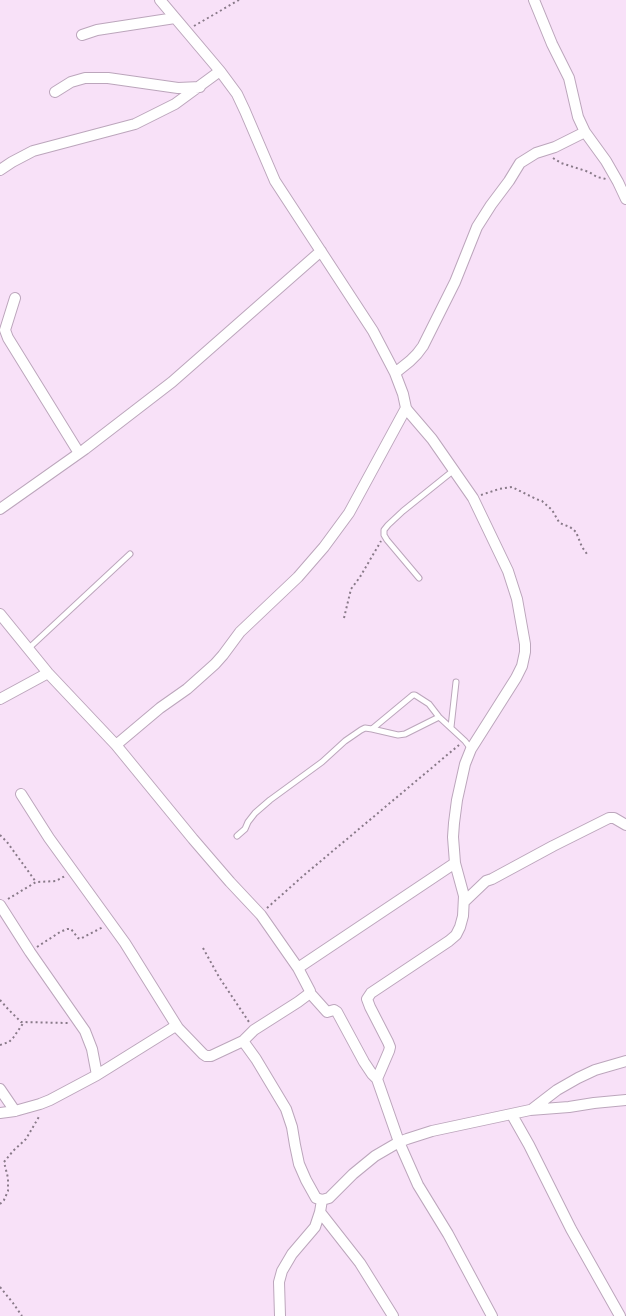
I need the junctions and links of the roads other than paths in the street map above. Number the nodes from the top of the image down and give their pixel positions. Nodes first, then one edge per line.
1 (160, 0) edge
2 (534, 0) edge
3 (175, 18) junction
4 (82, 36) dead end
5 (220, 71) junction
6 (200, 86) junction
7 (55, 92) dead end
8 (585, 132) junction
9 (0, 170) edge
10 (626, 199) edge
11 (321, 251) junction
12 (15, 298) dead end
13 (2, 333) edge
14 (395, 373) junction
15 (406, 408) junction
16 (79, 453) junction
17 (454, 470) junction
18 (0, 508) edge
19 (130, 554) dead end
20 (419, 578) dead end
21 (0, 614) edge
22 (28, 649) junction
23 (48, 673) junction
24 (456, 682) dead end
25 (0, 699) edge
26 (439, 717) junction
27 (451, 727) junction
28 (372, 729) junction
29 (116, 745) junction
30 (468, 745) junction
31 (21, 794) dead end
32 (626, 825) edge
33 (237, 836) dead end
34 (455, 863) junction
35 (3, 902) edge
36 (464, 902) junction
37 (298, 968) junction
38 (310, 993) junction
39 (178, 1028) junction
40 (243, 1041) junction
41 (626, 1061) edge
42 (97, 1075) junction
43 (377, 1079) junction
44 (0, 1090) edge
45 (626, 1100) edge
46 (530, 1110) junction
47 (14, 1111) junction
48 (0, 1113) edge
49 (512, 1115) junction
50 (399, 1142) junction
51 (322, 1200) junction
52 (320, 1212) junction
53 (280, 1316) edge
54 (393, 1316) edge
55 (492, 1316) edge
56 (620, 1316) edge

1 - 3 street
2 - 8 street
3 - 4 street
3 - 5 street
5 - 6 street
5 - 11 street
6 - 7 street
6 - 9 street
8 - 10 street
8 - 14 street
11 - 14 street
11 - 16 street
12 - 13 street
13 - 16 street
14 - 15 street
15 - 17 street
15 - 29 street
16 - 18 street
17 - 20 lane
17 - 30 street
19 - 22 lane
21 - 22 street
22 - 23 street
23 - 25 street
23 - 29 street
24 - 27 lane
26 - 27 lane
26 - 28 lane
26 - 28 lane
27 - 30 lane
28 - 33 lane
29 - 37 street
30 - 34 street
31 - 39 street
32 - 36 street
34 - 36 street
34 - 37 street
35 - 42 street
36 - 43 street
37 - 38 street
38 - 40 street
38 - 43 street
39 - 40 street
39 - 42 street
40 - 51 street
41 - 46 street
42 - 47 street
43 - 50 street
44 - 47 street
45 - 46 street
46 - 49 street
47 - 48 street
49 - 50 street
49 - 56 street
50 - 51 street
50 - 55 street
51 - 52 street
52 - 53 street
52 - 54 street

